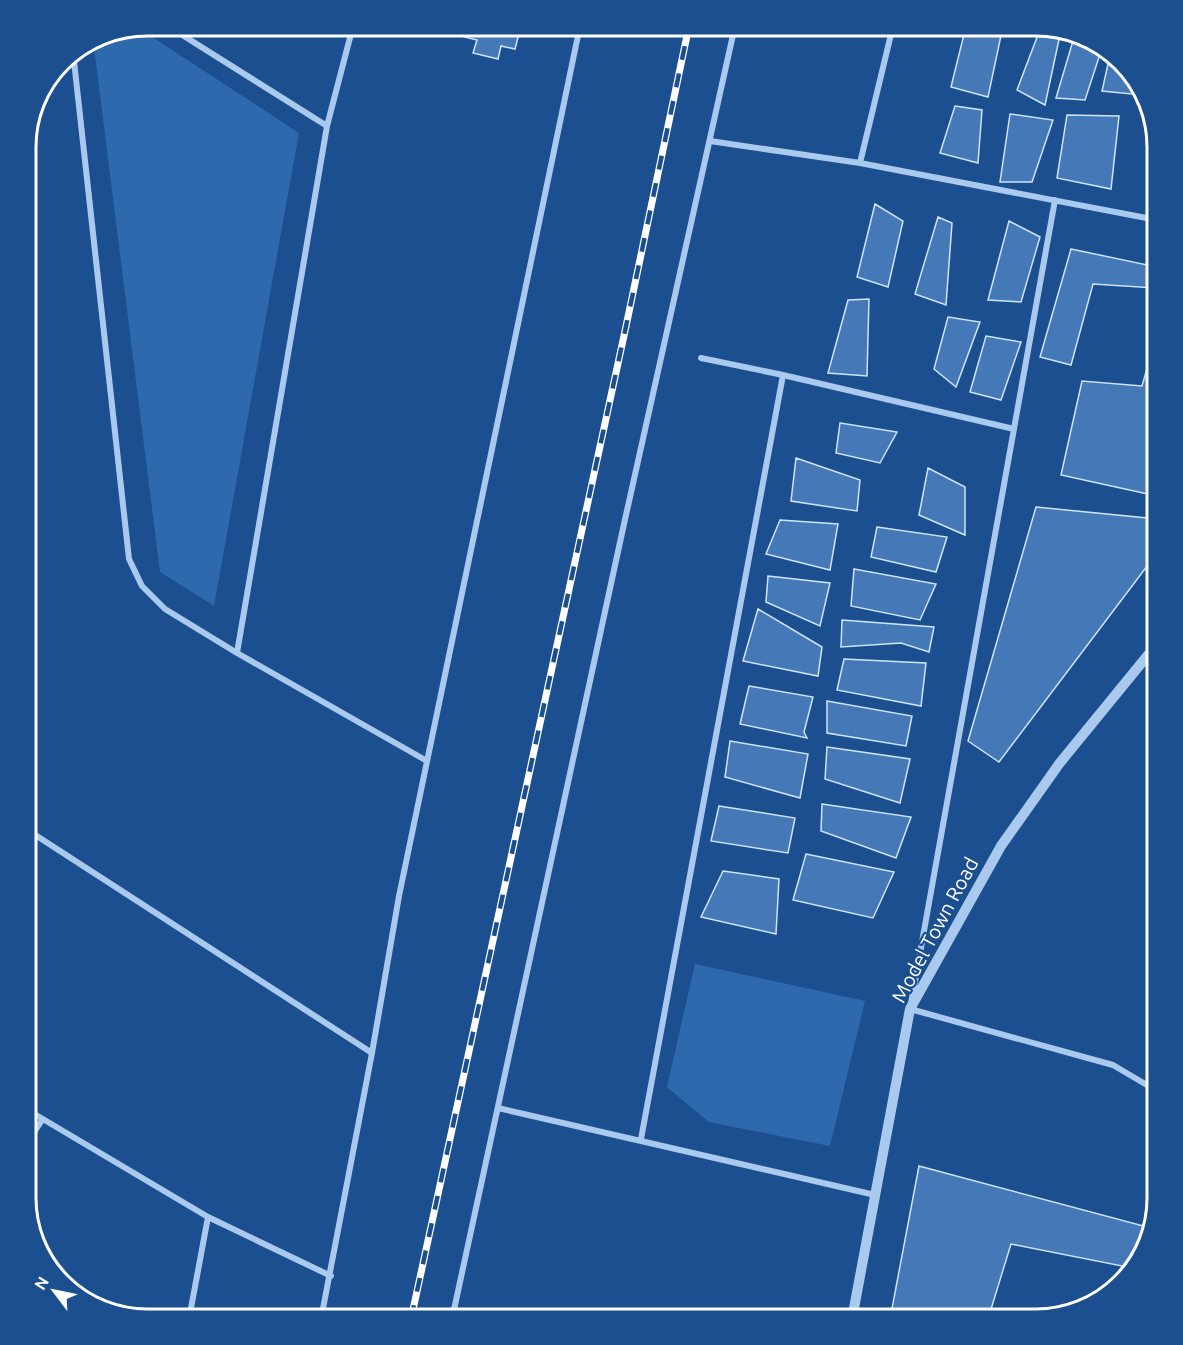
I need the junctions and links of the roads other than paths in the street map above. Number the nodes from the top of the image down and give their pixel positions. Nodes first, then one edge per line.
1 (184, 36) edge
2 (350, 36) edge
3 (578, 36) edge
4 (733, 36) edge
5 (891, 36) edge
6 (74, 64) edge
7 (327, 126) junction
8 (710, 141) junction
9 (860, 163) junction
10 (1055, 200) junction
11 (1147, 217) edge
12 (701, 358) dead end
13 (783, 375) junction
14 (1014, 429) junction
15 (237, 653) junction
16 (1147, 657) edge
17 (427, 761) junction
18 (36, 835) edge
19 (910, 1009) junction
20 (372, 1053) junction
21 (1147, 1084) edge
22 (498, 1108) junction
23 (36, 1115) edge
24 (42, 1119) junction
25 (36, 1128) edge
26 (641, 1139) junction
27 (875, 1195) junction
28 (208, 1217) junction
29 (331, 1276) junction
30 (191, 1309) edge
31 (324, 1309) edge
32 (455, 1309) edge
33 (854, 1309) edge

1 - 7 street
2 - 7 street
3 - 17 street
4 - 8 street
5 - 9 street
6 - 15 street
7 - 15 street
8 - 9 street
8 - 22 street
9 - 10 street
10 - 11 street
10 - 14 street
12 - 13 street
13 - 14 street
13 - 26 street
14 - 19 street
15 - 17 street
16 - 19 street, Model Town Road
17 - 20 street
18 - 20 street
19 - 21 street
19 - 27 street, Model Town Road
20 - 29 street
22 - 26 street
22 - 32 street
23 - 24 street
24 - 25 street
24 - 28 street
26 - 27 street
27 - 33 street, Model Town Road
28 - 29 street
28 - 30 street
29 - 31 street

